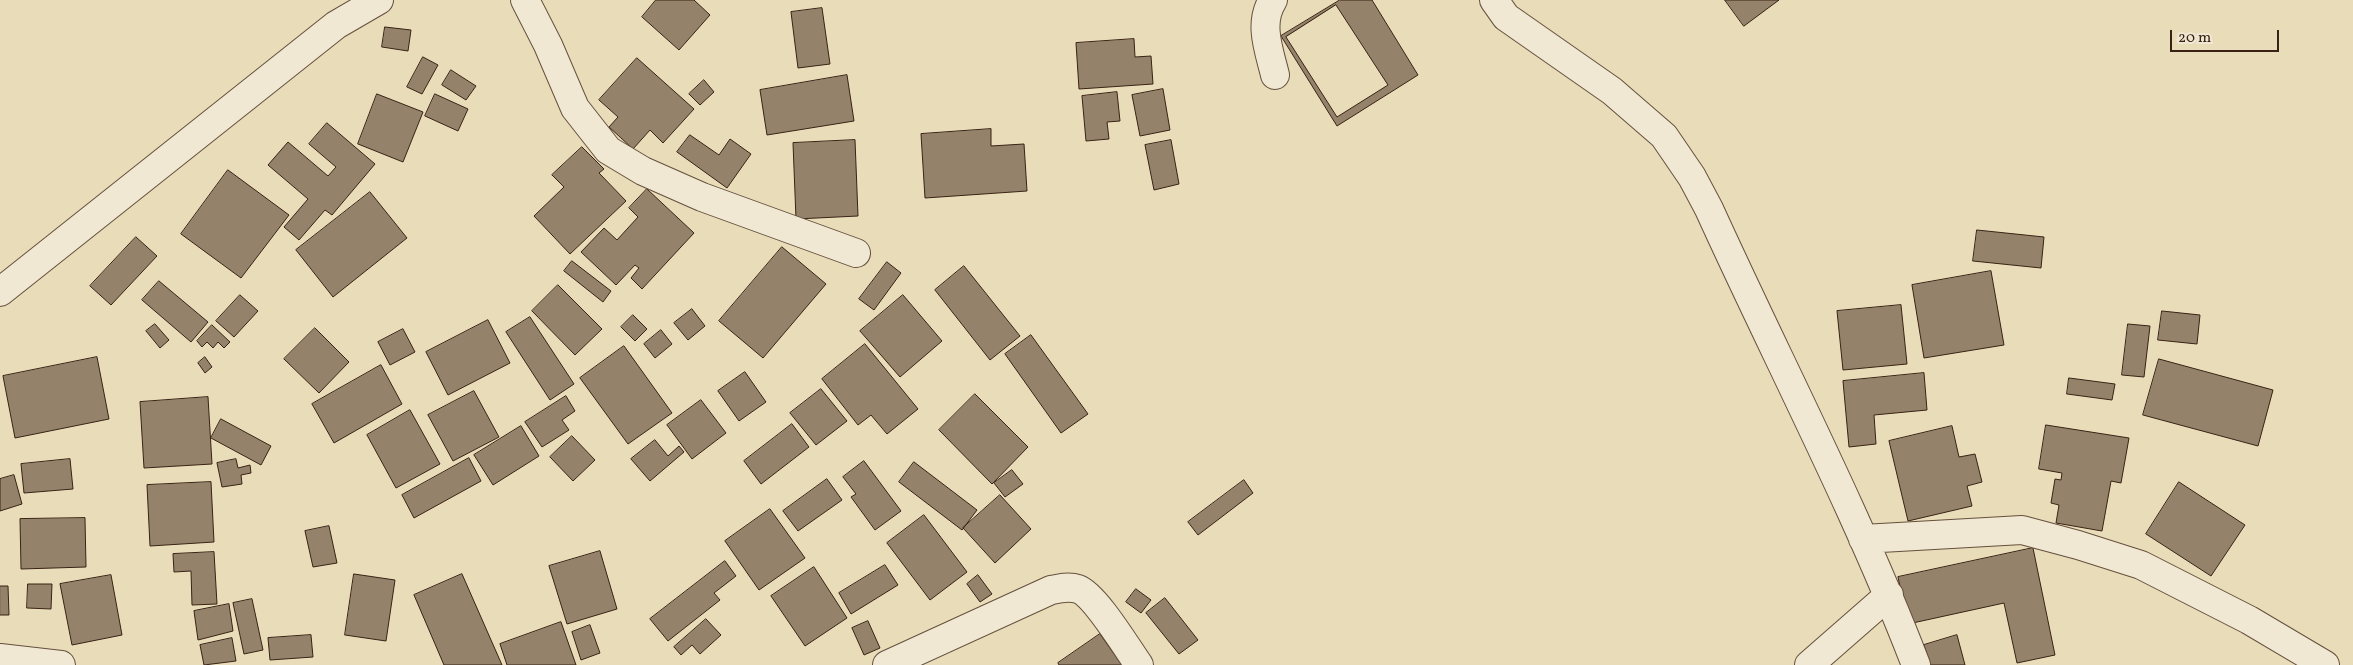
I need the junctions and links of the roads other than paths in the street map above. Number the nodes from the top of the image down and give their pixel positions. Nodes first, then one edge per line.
1 (379, 0) edge
2 (525, 0) edge
3 (1273, 0) edge
4 (1494, 0) edge
5 (1275, 75) dead end
6 (856, 253) dead end
7 (0, 292) edge
8 (1863, 539) junction
9 (1888, 595) junction
10 (0, 658) edge
11 (61, 665) edge
12 (887, 665) edge
13 (1139, 665) edge
14 (1809, 665) edge
15 (1916, 665) edge
16 (2325, 665) edge

1 - 7 street
2 - 6 street
3 - 5 street
4 - 8 street
8 - 9 street
8 - 16 street
9 - 14 street
9 - 15 street
10 - 11 street
12 - 13 street

